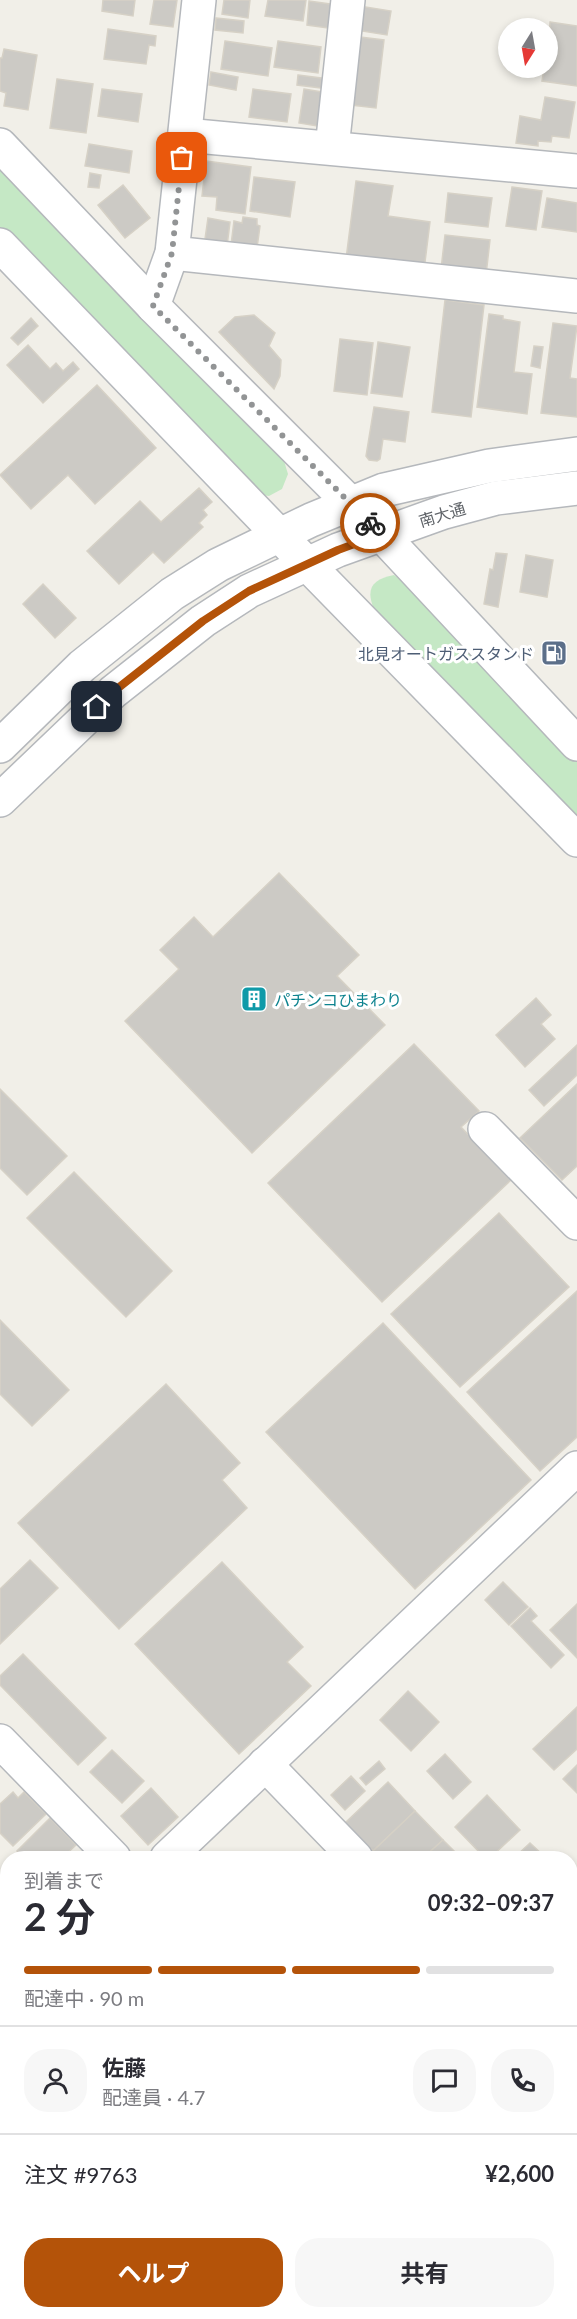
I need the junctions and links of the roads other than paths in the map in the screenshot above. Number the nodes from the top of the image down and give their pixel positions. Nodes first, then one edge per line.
1 (199, 0) edge
2 (348, 0) edge
3 (184, 135) junction
4 (0, 145) edge
5 (332, 148) junction
6 (577, 171) edge
7 (172, 253) junction
8 (4, 258) edge
9 (577, 296) edge
10 (153, 306) junction
11 (577, 454) edge
12 (577, 488) edge
13 (350, 504) junction
14 (279, 534) junction
15 (381, 534) junction
16 (307, 564) junction
17 (577, 744) edge
18 (0, 746) edge
19 (0, 800) edge
20 (577, 840) edge
21 (485, 1129) dead end
22 (577, 1222) edge
23 (577, 1468) edge
24 (0, 1740) edge
25 (265, 1764) junction
26 (107, 1851) edge
27 (173, 1851) edge
28 (349, 1851) edge

1 - 3 street
2 - 5 street
3 - 5 street
3 - 7 street
4 - 10 street
5 - 6 street
7 - 9 street
7 - 10 street
8 - 14 street
10 - 13 street
11 - 13 street
12 - 15 street, 南大通
13 - 14 street
13 - 15 street
14 - 16 street
14 - 18 street
15 - 16 street, 南大通
15 - 17 street
16 - 19 street, 南大通
16 - 20 street
21 - 22 street
23 - 25 street
24 - 26 street
25 - 27 street
25 - 28 street

